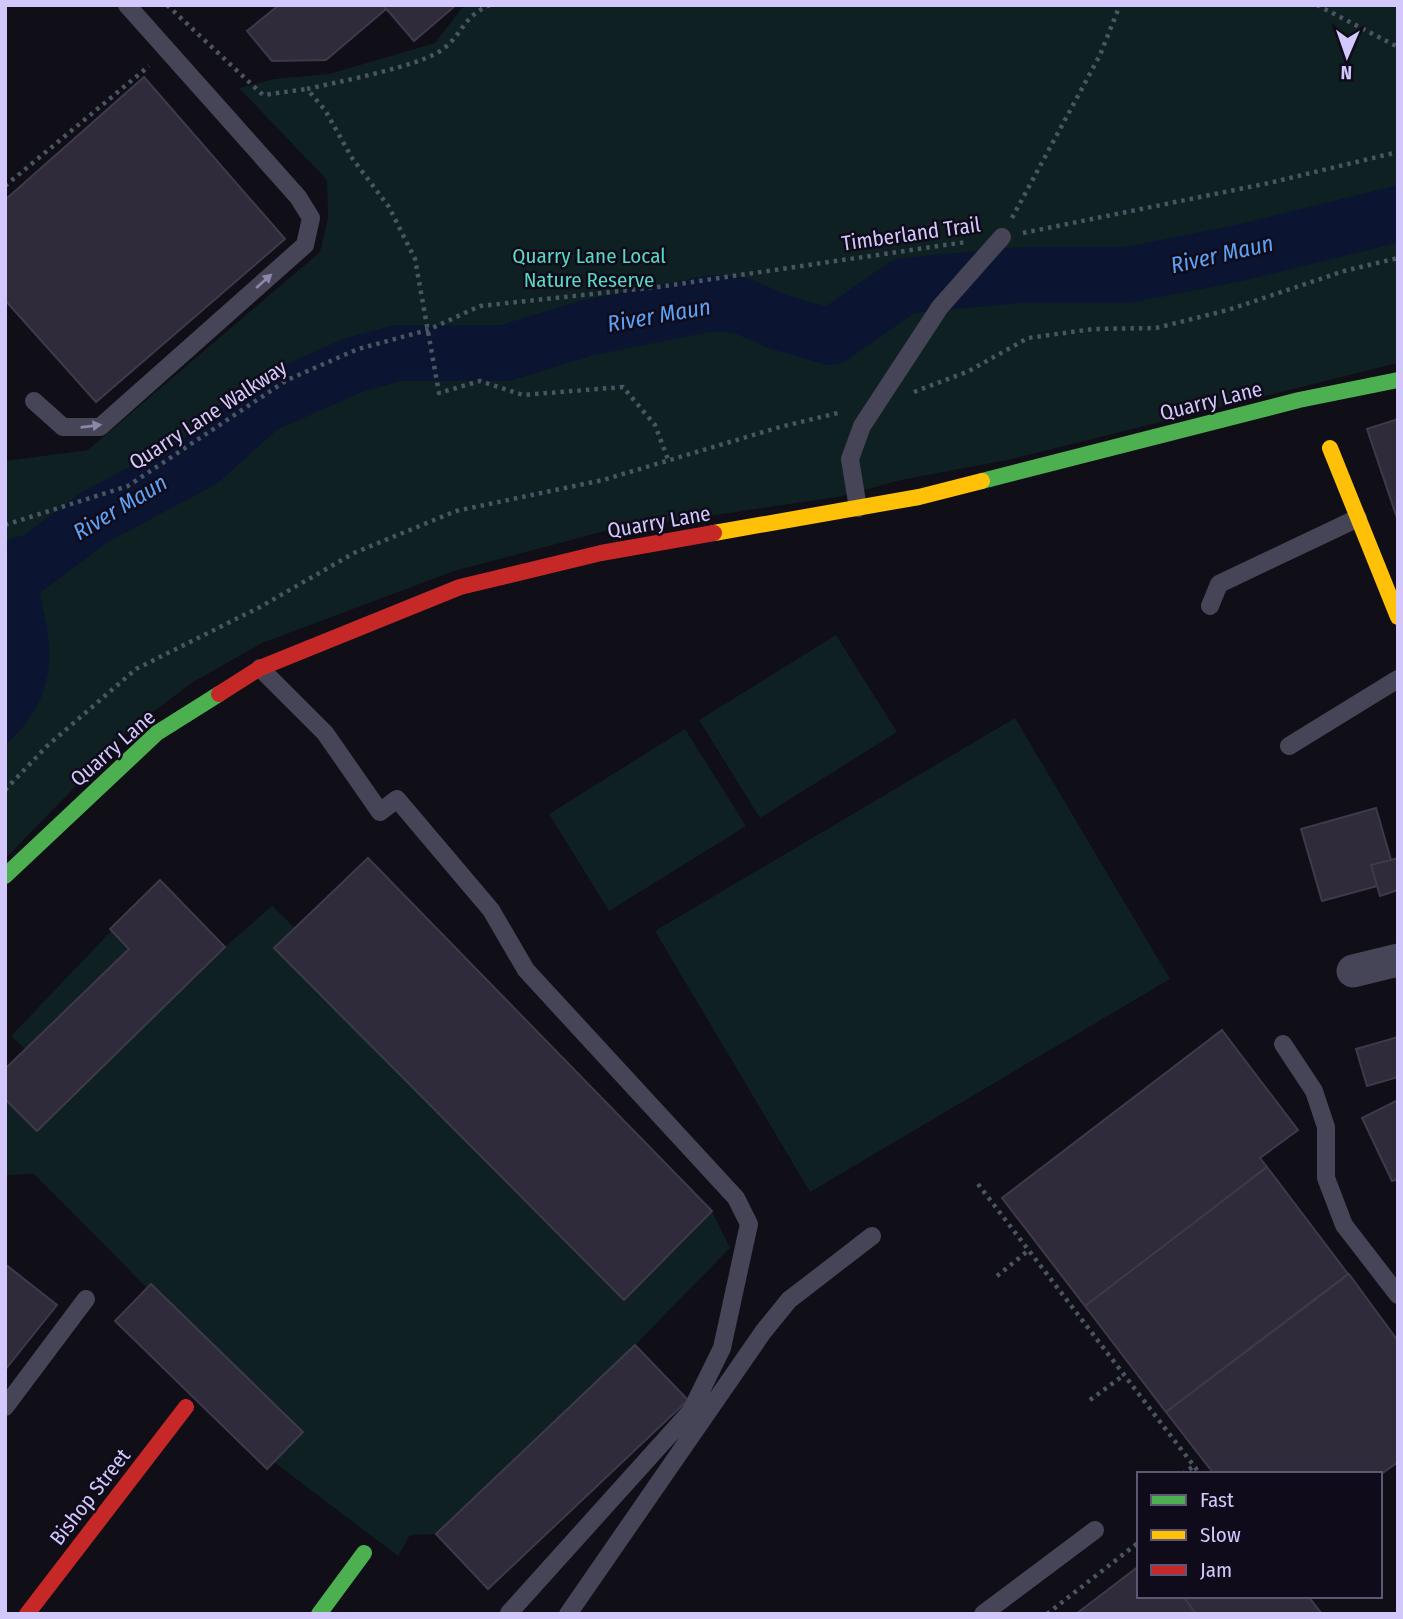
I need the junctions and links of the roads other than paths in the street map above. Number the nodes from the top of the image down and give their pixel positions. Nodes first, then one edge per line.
1 (127, 5) edge
2 (1002, 237) road end
3 (1398, 380) edge
4 (34, 401) dead end
5 (1331, 448) dead end
6 (858, 508) junction
7 (1358, 518) junction
8 (1210, 606) dead end
9 (1398, 617) edge
10 (260, 668) junction
11 (1398, 679) edge
12 (1289, 746) dead end
13 (5, 876) edge
14 (1398, 960) edge
15 (1353, 971) dead end
16 (1283, 1044) dead end
17 (872, 1236) dead end
18 (1398, 1296) edge
19 (86, 1299) dead end
20 (709, 1374) junction
21 (719, 1393) junction
22 (5, 1407) edge
23 (187, 1407) dead end
24 (1094, 1530) dead end
25 (364, 1553) dead end
26 (509, 1613) edge
27 (27, 1614) edge
28 (319, 1614) edge
29 (568, 1614) edge
30 (983, 1614) edge

4 -> 1 lane
2 - 6 lane
3 - 6 street, Quarry Lane
5 - 7 street
6 - 10 street, Quarry Lane
7 - 8 lane
7 - 9 street
10 - 13 street, Quarry Lane
10 - 20 lane
11 - 12 lane
14 - 15 street
16 - 18 lane
17 - 21 lane
19 - 22 lane
20 - 21 lane
20 - 26 lane
21 - 29 lane
23 - 27 street, Bishop Street
24 - 30 lane
25 - 28 street

